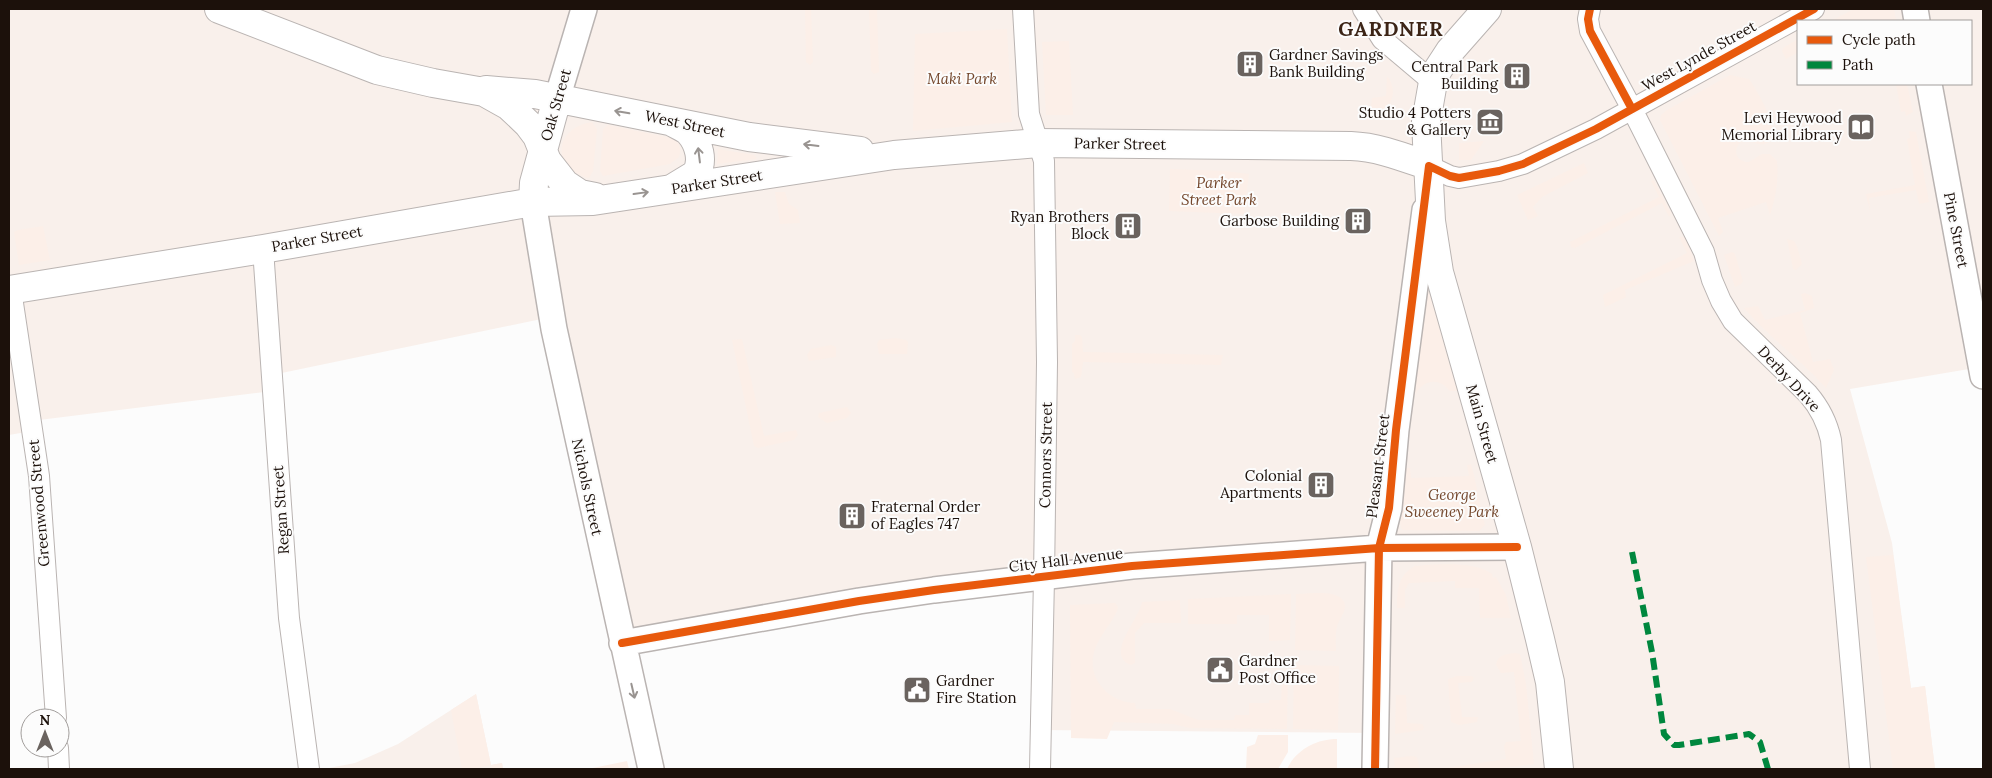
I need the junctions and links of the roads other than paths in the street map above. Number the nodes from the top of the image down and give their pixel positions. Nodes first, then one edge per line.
1 (220, 9) edge
2 (584, 9) edge
3 (1023, 9) edge
4 (1363, 9) edge
5 (1487, 9) edge
6 (1590, 9) edge
7 (1814, 9) edge
8 (1433, 82) junction
9 (1929, 85) edge
10 (477, 90) junction
11 (558, 99) junction
12 (1632, 108) junction
13 (670, 121) junction
14 (1038, 143) junction
15 (543, 150) junction
16 (894, 155) junction
17 (1429, 166) junction
18 (672, 189) junction
19 (609, 198) junction
20 (533, 202) junction
21 (263, 249) junction
22 (10, 290) edge
23 (1983, 376) edge
24 (1517, 546) junction
25 (1379, 548) junction
26 (1044, 578) junction
27 (622, 643) junction
28 (55, 708) edge
29 (309, 769) edge
30 (651, 769) edge
31 (1040, 769) edge
32 (1375, 769) edge
33 (1560, 769) edge
34 (1860, 769) edge

1 - 10 main road, West Street
2 - 11 street, Oak Street
3 - 14 street, Connors Street
4 - 8 street
5 - 8 main road, Main Street
6 - 12 street, Derby Drive
7 - 12 street, West Lynde Street
8 - 17 main road, Main Street
9 - 23 street, Pine Street
10 - 11 main road, West Street
10 - 15 main road, West Street
13 -> 11 main road, West Street
11 - 15 main road, Oak Street
12 - 17 street, West Lynde Street
12 - 34 street, Derby Drive
16 -> 13 main road, West Street
18 -> 13 main road
14 - 16 main road, Parker Street
14 - 17 main road, Parker Street
14 - 26 street, Connors Street
15 - 19 main road, West Street
15 - 20 main road, Oak Street
16 - 18 main road, Parker Street
17 - 24 main road, Main Street
17 - 25 street, Pleasant Street
19 -> 18 main road, Parker Street
19 - 20 main road, Parker Street
20 - 21 main road, Parker Street
20 - 27 street, Nichols Street
21 - 22 main road, Parker Street
21 - 29 street, Regan Street
22 - 28 street, Greenwood Street
24 - 25 street, City Hall Avenue
24 - 33 main road, Main Street
25 - 26 street, City Hall Avenue
25 - 32 street, Pleasant Street
26 - 27 street, City Hall Avenue
26 - 31 street, Connors Street
27 -> 30 street, Nichols Street

